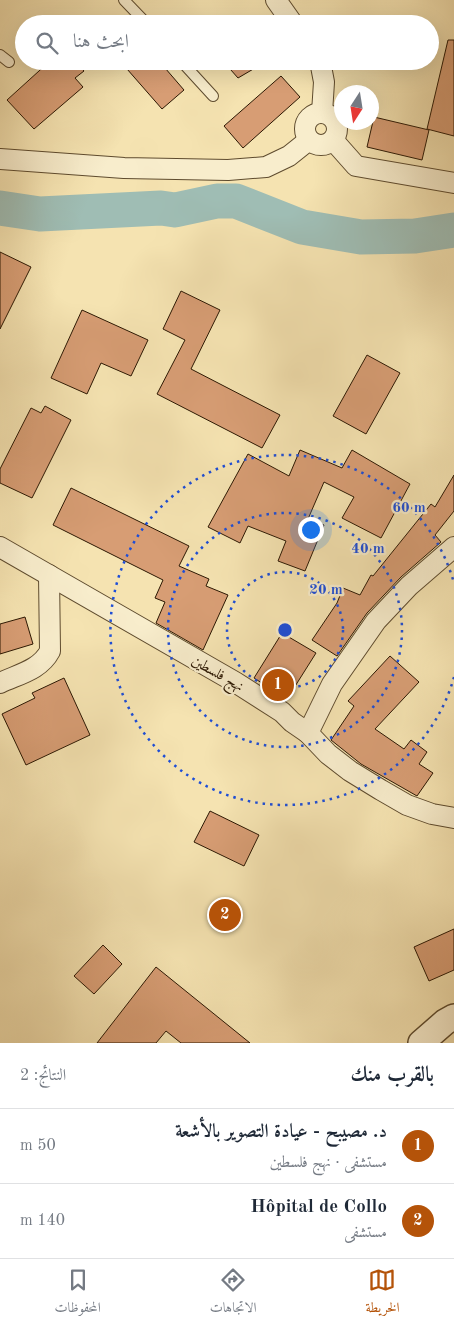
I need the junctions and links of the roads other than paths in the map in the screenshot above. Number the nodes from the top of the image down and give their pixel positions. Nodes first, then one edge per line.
1 (124, 0) edge
2 (276, 0) edge
3 (138, 15) edge
4 (287, 15) edge
5 (0, 55) edge
6 (9, 62) dead end
7 (189, 70) edge
8 (322, 70) edge
9 (213, 96) dead end
10 (322, 112) junction
11 (309, 140) junction
12 (333, 140) junction
13 (0, 159) edge
14 (454, 183) edge
15 (0, 547) edge
16 (454, 547) edge
17 (49, 575) junction
18 (0, 683) edge
19 (308, 732) junction
20 (454, 818) edge
21 (454, 1017) edge
22 (422, 1043) edge

1 - 3 lane
2 - 4 street
5 - 6 lane
7 - 9 lane
8 - 10 street
10 - 11 street
10 - 12 street
11 - 12 street
11 - 13 street
12 - 14 street
15 - 17 street, نهج فلسطين
16 - 19 street
17 - 18 street
17 - 19 street, نهج فلسطين
19 - 20 street, نهج فلسطين
21 - 22 street

